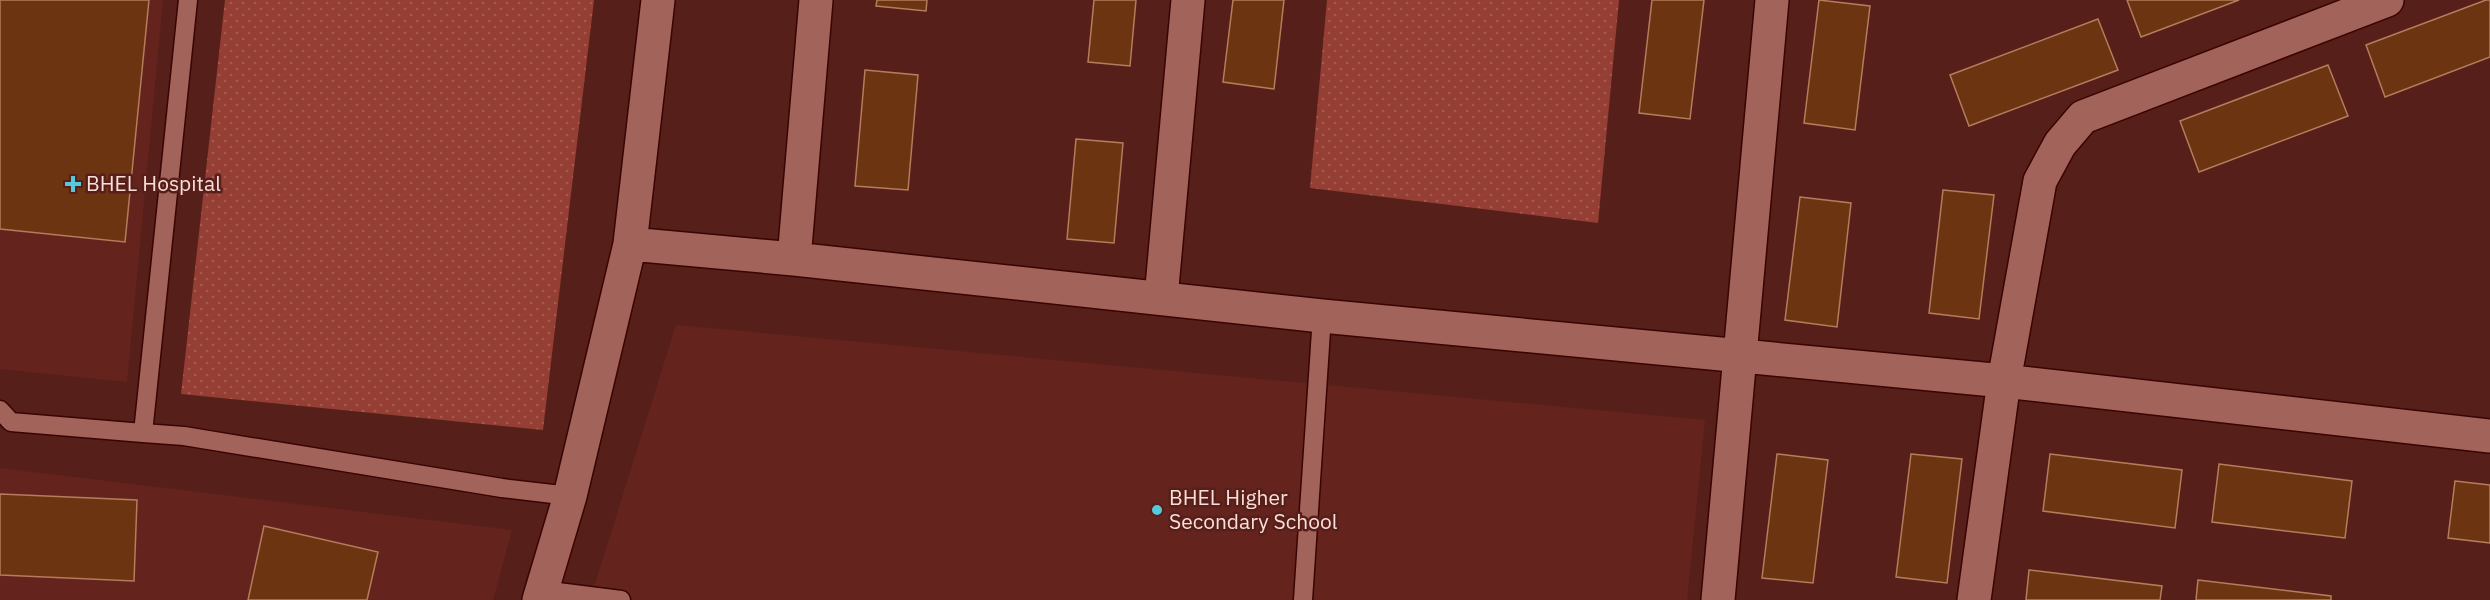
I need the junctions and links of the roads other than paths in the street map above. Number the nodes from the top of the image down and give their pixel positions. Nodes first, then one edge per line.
1 (188, 0) edge
2 (658, 0) edge
3 (816, 0) edge
4 (1188, 0) edge
5 (1772, 0) edge
6 (2387, 0) edge
7 (630, 244) junction
8 (794, 259) junction
9 (1161, 298) junction
10 (1322, 316) junction
11 (1741, 355) junction
12 (2004, 381) junction
13 (4, 421) edge
14 (143, 433) junction
15 (2490, 436) edge
16 (570, 496) junction
17 (540, 595) edge
18 (621, 600) edge
19 (1303, 600) edge
20 (1718, 600) edge
21 (1974, 600) edge

1 - 14 lane
2 - 7 street
3 - 8 street
4 - 9 street
5 - 11 street
6 - 12 street
7 - 8 street
7 - 16 street
8 - 9 street
9 - 10 street
10 - 11 street
10 - 19 lane
11 - 12 street
11 - 20 street
12 - 15 street
12 - 21 street
13 - 14 lane
14 - 16 lane
16 - 17 street
17 - 18 lane

